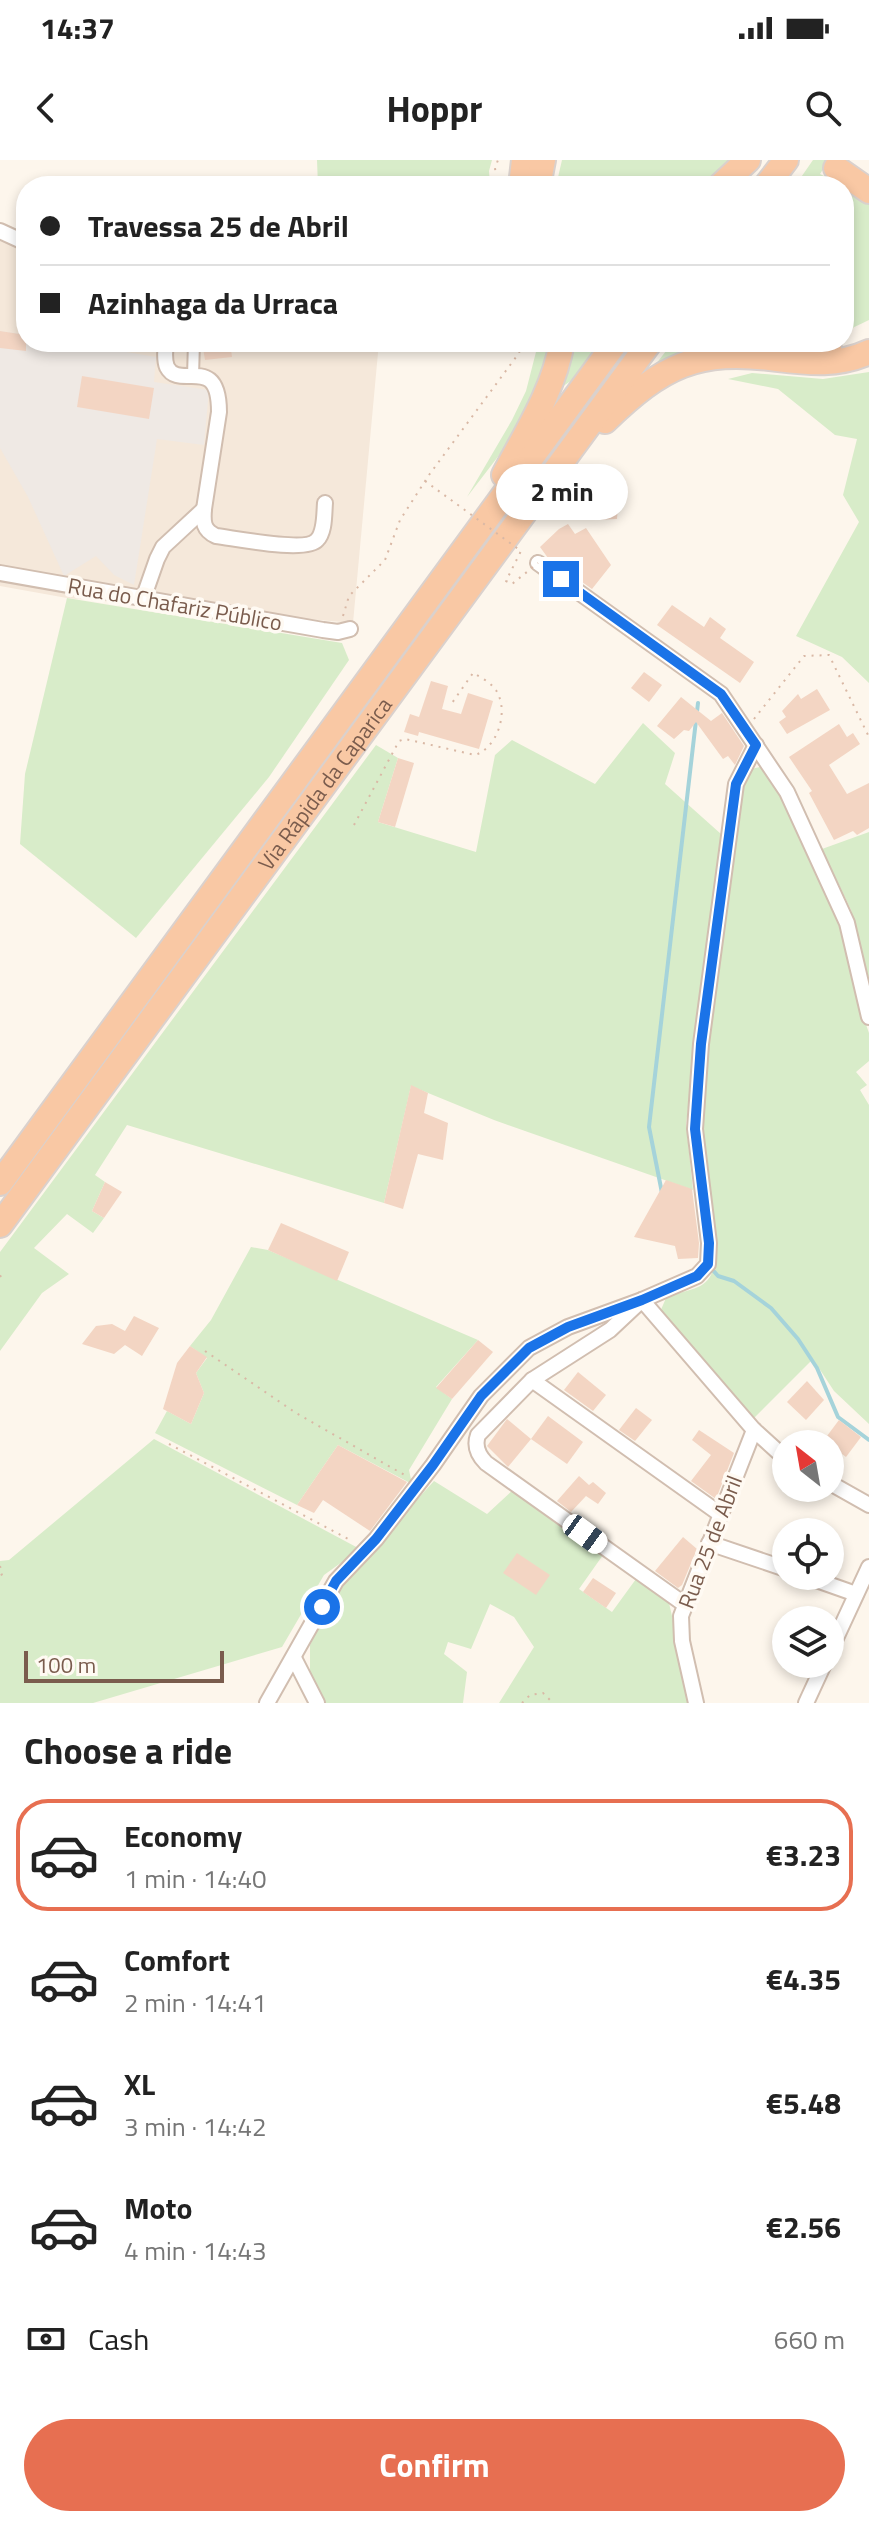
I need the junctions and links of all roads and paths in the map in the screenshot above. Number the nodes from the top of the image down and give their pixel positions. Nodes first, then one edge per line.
1 (749, 160) edge
2 (836, 168) dead end
3 (731, 176) edge
4 (847, 176) edge
5 (166, 352) edge
6 (194, 352) edge
7 (519, 352) edge
8 (560, 352) edge
9 (609, 352) edge
10 (642, 352) edge
11 (869, 352) edge
12 (193, 376) junction
13 (554, 470) junction
14 (425, 481) junction
15 (325, 503) dead end
16 (204, 509) junction
17 (463, 550) junction
18 (538, 563) joint
19 (0, 573) edge
20 (143, 599) junction
21 (344, 630) joint
22 (452, 703) dead end
23 (746, 730) junction
24 (869, 737) edge
25 (756, 745) junction
26 (354, 825) dead end
27 (869, 1017) edge
28 (0, 1183) edge
29 (0, 1225) edge
30 (4, 1271) dead end
31 (0, 1277) edge
32 (642, 1300) junction
33 (205, 1351) dead end
34 (532, 1380) junction
35 (754, 1430) junction
36 (169, 1444) dead end
37 (772, 1446) edge
38 (419, 1482) junction
39 (844, 1491) edge
40 (869, 1505) edge
41 (720, 1514) junction
42 (709, 1543) junction
43 (366, 1549) junction
44 (772, 1564) edge
45 (0, 1566) edge
46 (869, 1567) edge
47 (0, 1577) edge
48 (844, 1590) edge
49 (856, 1594) junction
50 (684, 1604) junction
51 (844, 1620) edge
52 (294, 1658) junction
53 (818, 1678) edge
54 (267, 1703) edge
55 (317, 1703) edge
56 (522, 1703) edge
57 (553, 1703) edge
58 (696, 1703) edge
59 (806, 1703) edge

1 - 3 highway
2 - 4 highway
5 - 12 street
6 - 12 street
7 - 14 path
8 - 17 highway
9 - 17 highway, Via Rápida da Caparica
10 - 13 highway, Via Rápida da Caparica
11 - 13 highway
12 - 16 street
13 - 29 highway, Via Rápida da Caparica
14 - 18 path, bridge
14 - 21 path
15 - 16 street
16 - 20 street
17 - 28 highway, Via Rápida da Caparica
18 - 23 street
19 - 20 street, Rua do Chafariz Público
20 - 21 street, Rua do Chafariz Público
22 - 26 path
23 - 24 path
23 - 25 street
25 - 27 street
25 - 32 street
30 - 31 path
32 - 34 street
32 - 35 street
32 - 38 street
33 - 38 path
34 - 41 street
34 - 50 street
35 - 37 street
35 - 41 street, Rua 25 de Abril
36 - 43 path
38 - 43 street
39 - 40 street
41 - 42 street, Rua 25 de Abril
42 - 44 street
42 - 50 street, Rua 25 de Abril
43 - 52 street
45 - 47 path
46 - 49 street
48 - 49 street
49 - 51 street
50 - 58 street, Rua 25 de Abril
52 - 54 street
52 - 55 street
53 - 59 street
56 - 57 path

